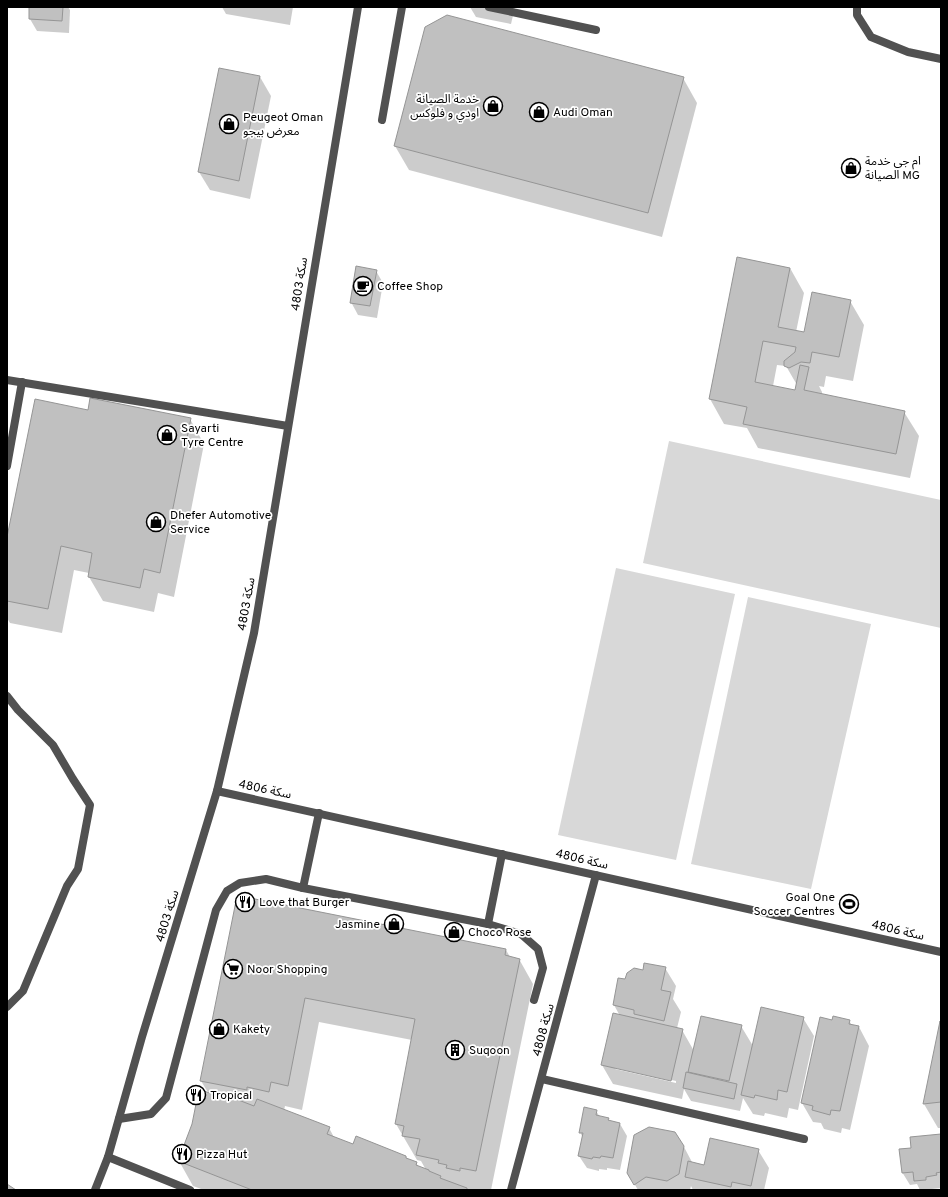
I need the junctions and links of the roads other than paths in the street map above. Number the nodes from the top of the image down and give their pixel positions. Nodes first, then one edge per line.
1 (358, 7) edge
2 (402, 7) edge
3 (489, 7) edge
4 (857, 7) edge
5 (596, 30) dead end
6 (941, 59) edge
7 (382, 120) dead end
8 (7, 380) edge
9 (22, 382) junction
10 (288, 426) junction
11 (7, 466) edge
12 (7, 696) edge
13 (217, 791) junction
14 (319, 813) junction
15 (502, 854) junction
16 (596, 875) junction
17 (303, 888) junction
18 (488, 924) junction
19 (941, 952) edge
20 (534, 1000) dead end
21 (7, 1007) edge
22 (542, 1079) junction
23 (119, 1119) junction
24 (804, 1139) dead end
25 (108, 1157) junction
26 (95, 1190) edge
27 (190, 1190) edge
28 (511, 1190) edge

1 - 10 street, سكة 4803
2 - 7 street
3 - 5 street
4 - 6 street
8 - 9 street
9 - 10 street
9 - 11 street
10 - 13 street, سكة 4803
12 - 21 street
13 - 14 street, سكة 4806
13 - 23 street, سكة 4803
14 - 15 street, سكة 4806
14 - 17 street
15 - 16 street, سكة 4806
15 - 18 street
16 - 19 street, سكة 4806
16 - 22 street, سكة 4808
17 - 18 street
17 - 23 street
18 - 20 street
22 - 24 street
22 - 28 street, سكة 4808
23 - 25 street, سكة 4803
25 - 26 street, سكة 4803
25 - 27 street

